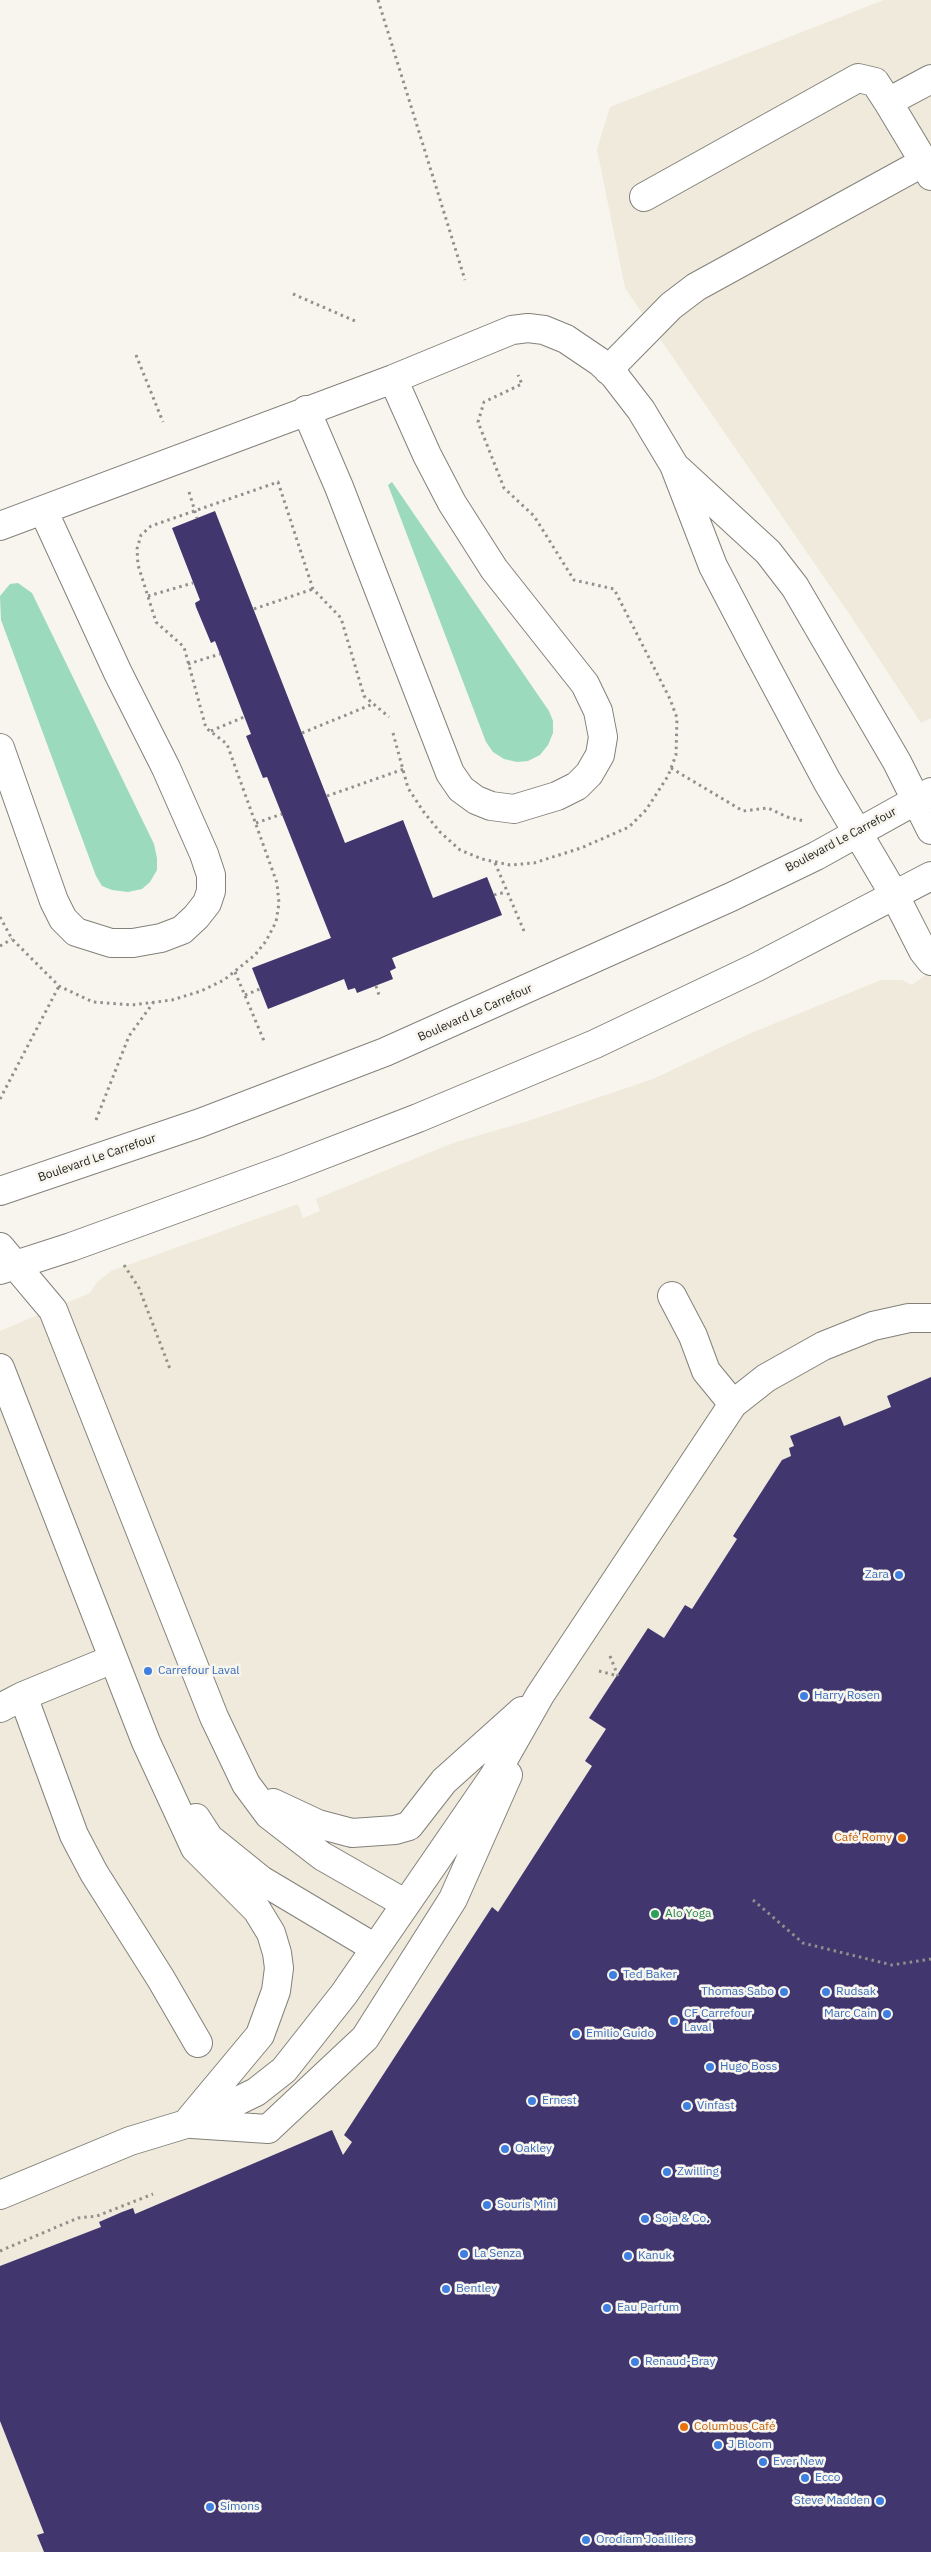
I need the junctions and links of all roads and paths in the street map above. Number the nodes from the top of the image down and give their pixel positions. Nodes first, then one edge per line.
1 (378, 0) edge
2 (931, 79) edge
3 (888, 102) junction
4 (927, 169) edge
5 (644, 197) dead end
6 (464, 280) dead end
7 (293, 294) dead end
8 (355, 321) dead end
9 (136, 355) dead end
10 (608, 370) junction
11 (518, 375) dead end
12 (393, 379) junction
13 (306, 410) junction
14 (163, 422) dead end
15 (674, 465) junction
16 (43, 510) junction
17 (197, 518) dead end
18 (0, 526) edge
19 (193, 583) dead end
20 (313, 589) junction
21 (148, 596) dead end
22 (254, 609) dead end
23 (220, 654) dead end
24 (188, 664) dead end
25 (373, 704) junction
26 (244, 717) dead end
27 (211, 731) dead end
28 (302, 733) dead end
29 (0, 748) edge
30 (671, 768) junction
31 (404, 769) junction
32 (327, 796) dead end
33 (924, 796) edge
34 (282, 814) dead end
35 (787, 817) dead end
36 (256, 823) dead end
37 (931, 830) edge
38 (858, 834) junction
39 (495, 862) junction
40 (931, 876) edge
41 (506, 892) junction
42 (494, 895) dead end
43 (895, 896) junction
44 (524, 931) dead end
45 (12, 939) dead end
46 (0, 946) edge
47 (931, 961) edge
48 (235, 972) dead end
49 (59, 986) dead end
50 (376, 986) dead end
51 (260, 989) dead end
52 (245, 995) junction
53 (379, 995) dead end
54 (153, 1003) dead end
55 (264, 1041) dead end
56 (0, 1099) edge
57 (96, 1121) dead end
58 (0, 1191) edge
59 (122, 1260) dead end
60 (5, 1261) edge
61 (672, 1296) dead end
62 (931, 1318) edge
63 (0, 1368) edge
64 (170, 1369) dead end
65 (733, 1404) junction
66 (113, 1659) junction
67 (540, 1695) junction
68 (11, 1702) edge
69 (146, 1742) junction
70 (226, 1746) junction
71 (753, 1900) dead end
72 (406, 1904) junction
73 (375, 1948) junction
74 (931, 1959) edge
75 (198, 2043) dead end
76 (186, 2124) junction
77 (153, 2194) dead end
78 (0, 2195) edge
79 (120, 2207) junction
80 (122, 2212) dead end
81 (0, 2251) edge

1 - 6 path
2 - 3 street
3 - 4 street
3 - 5 street
4 - 10 street
7 - 8 path
9 - 14 path
10 - 12 street
10 - 15 street
11 - 30 path
12 - 13 street
12 - 13 street
13 - 16 street
15 - 33 street
15 - 38 street
16 - 18 street
16 - 29 street
17 - 20 path
19 - 21 path
20 - 22 path
20 - 25 path
23 - 24 path
25 - 28 path
25 - 31 path
26 - 27 path
30 - 35 path
30 - 39 path
31 - 32 path
31 - 39 path
33 - 37 street
33 - 38 street, Boulevard Le Carrefour
34 - 36 path
38 - 43 street
38 - 58 street, Boulevard Le Carrefour
39 - 41 path
40 - 43 street
41 - 42 path
41 - 44 path
43 - 47 street
43 - 60 street
45 - 46 path
48 - 52 path
49 - 56 path
50 - 53 path
51 - 52 path
52 - 55 path
54 - 57 path
59 - 64 path
60 - 70 street
61 - 65 street
62 - 65 street
63 - 66 street
65 - 67 street
66 - 68 street
66 - 69 street
67 - 70 street
67 - 72 street
67 - 76 street
68 - 75 street
69 - 73 street
69 - 76 street
70 - 72 street
71 - 74 path
72 - 73 street
73 - 76 street
76 - 78 street
77 - 79 path
79 - 80 path
79 - 81 path

